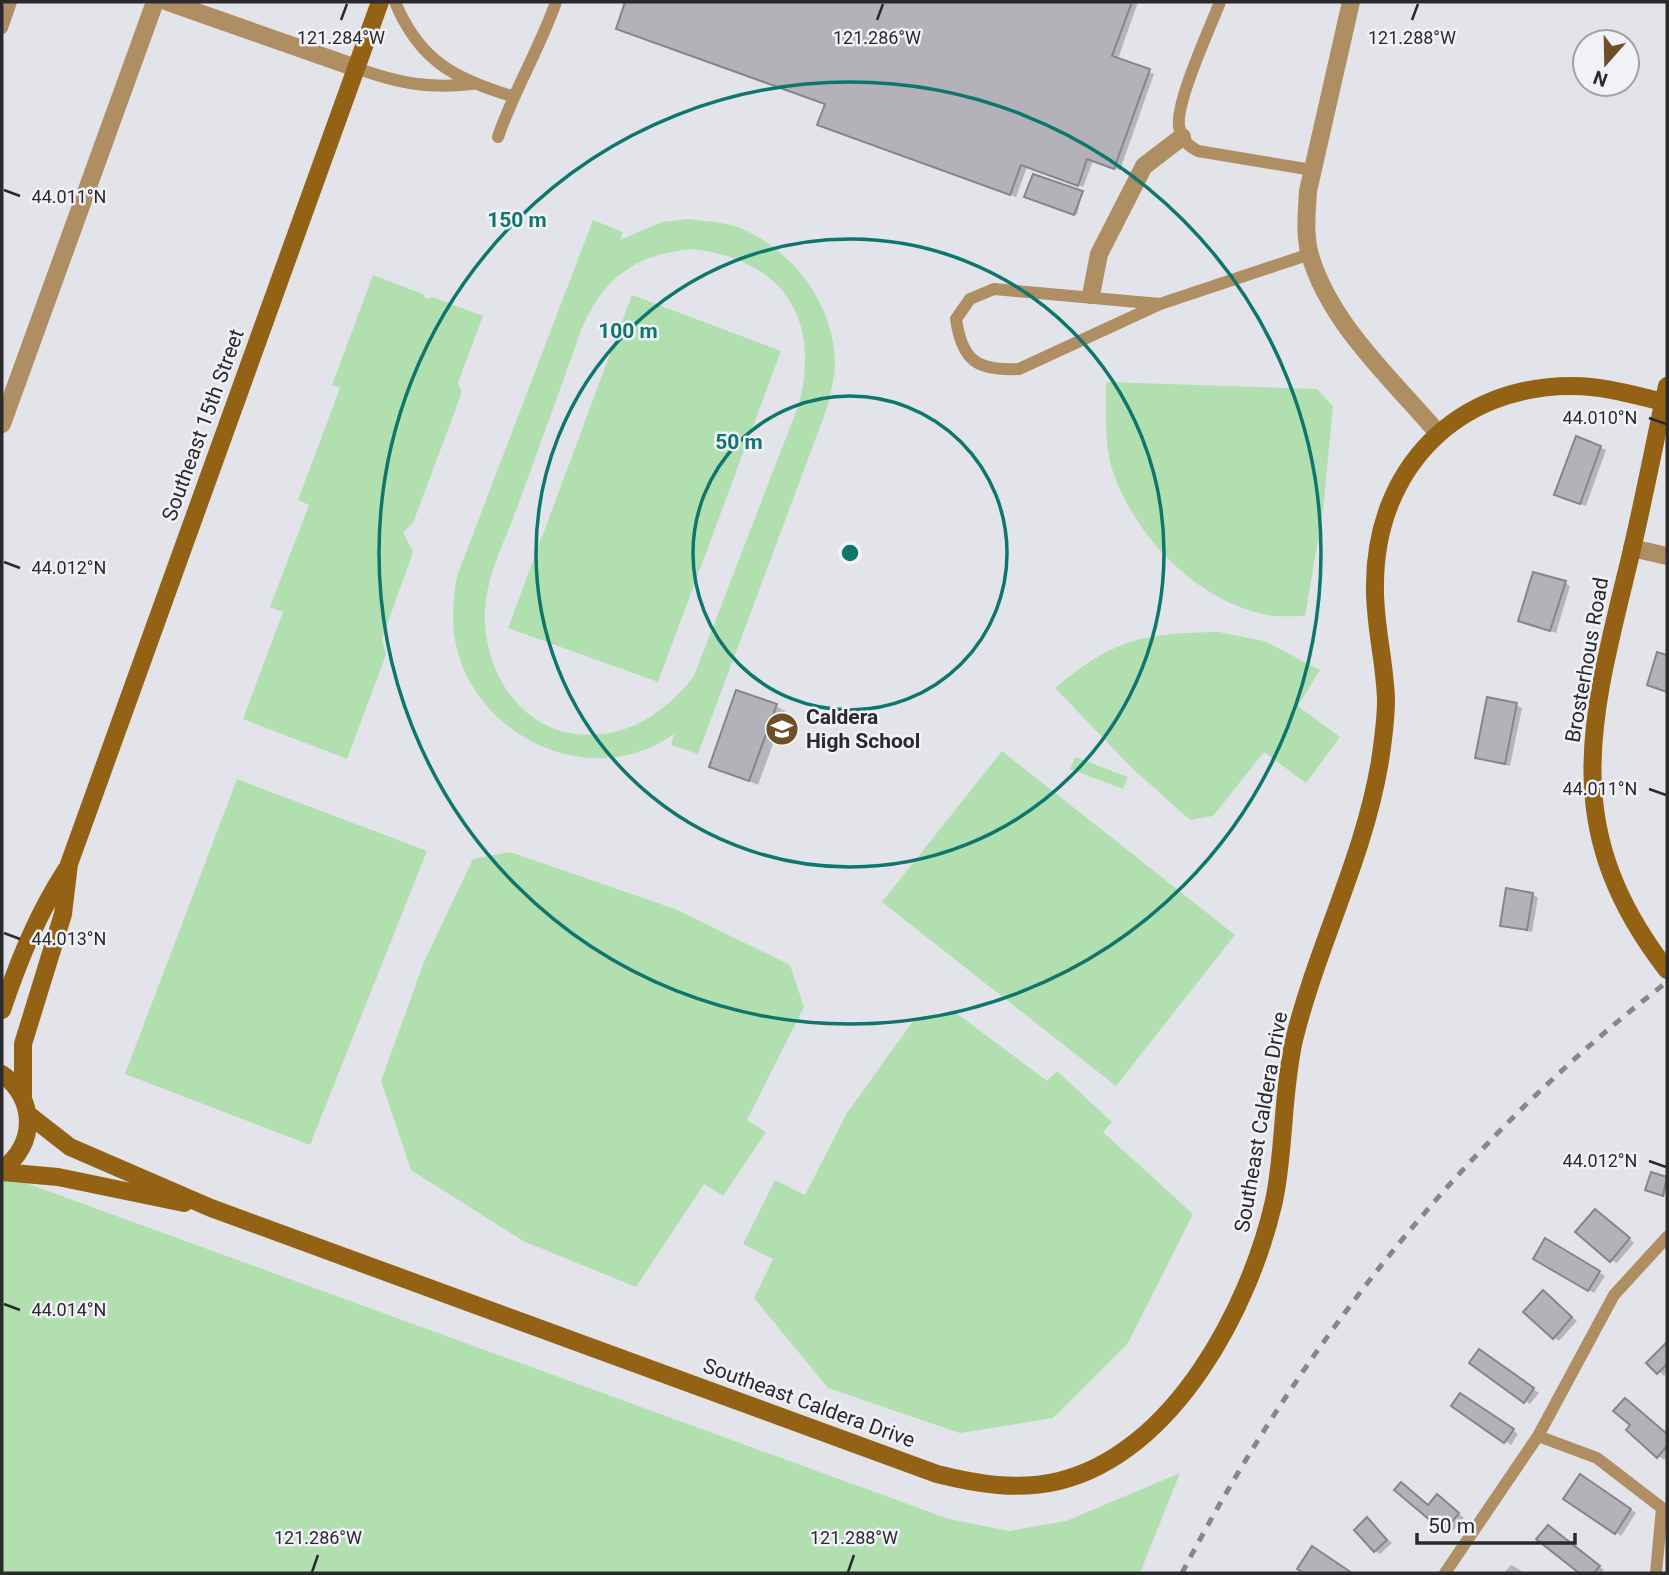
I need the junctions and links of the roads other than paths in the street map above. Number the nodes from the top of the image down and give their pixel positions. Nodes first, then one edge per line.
1 (11, 2) edge
2 (155, 2) edge
3 (168, 2) edge
4 (380, 2) edge
5 (395, 2) edge
6 (556, 2) edge
7 (1220, 2) edge
8 (1351, 2) edge
9 (2, 28) edge
10 (356, 68) junction
11 (472, 84) junction
12 (512, 96) junction
13 (498, 137) dead end
14 (1182, 137) junction
15 (1312, 170) junction
16 (1310, 254) junction
17 (1091, 295) junction
18 (1160, 304) junction
19 (1665, 394) edge
20 (2, 425) edge
21 (1437, 432) junction
22 (1632, 548) junction
23 (1667, 556) edge
24 (69, 864) junction
25 (1667, 970) edge
26 (2, 1010) edge
27 (2, 1074) edge
28 (23, 1096) junction
29 (29, 1115) junction
30 (2, 1170) edge
31 (211, 1208) junction
32 (1667, 1237) edge
33 (1538, 1436) junction
34 (1445, 1573) edge
35 (1656, 1573) edge

1 - 9 lane
2 - 20 street
3 - 10 street
4 - 10 street, Southeast 15th Street
5 - 11 lane
6 - 12 lane
7 - 14 lane
8 - 15 street
10 - 11 lane
10 - 24 street, Southeast 15th Street
11 - 12 lane
12 - 13 lane
14 - 15 lane
14 - 17 street
15 - 16 street
16 - 18 lane
16 - 21 street
17 - 18 lane
17 - 18 lane
19 - 21 street, Southeast Caldera Drive
19 - 22 street, Brosterhous Road
21 - 31 street, Southeast Caldera Drive
22 - 23 street
22 - 25 street, Brosterhous Road
24 - 26 street, Southeast 15th Street
24 - 28 street, Southeast 15th Street
27 - 28 street
28 - 29 street
29 - 30 street
29 - 31 street, Southeast Caldera Drive
30 - 31 street, Southeast Caldera Drive
32 - 33 lane
33 - 34 lane
33 - 35 lane

